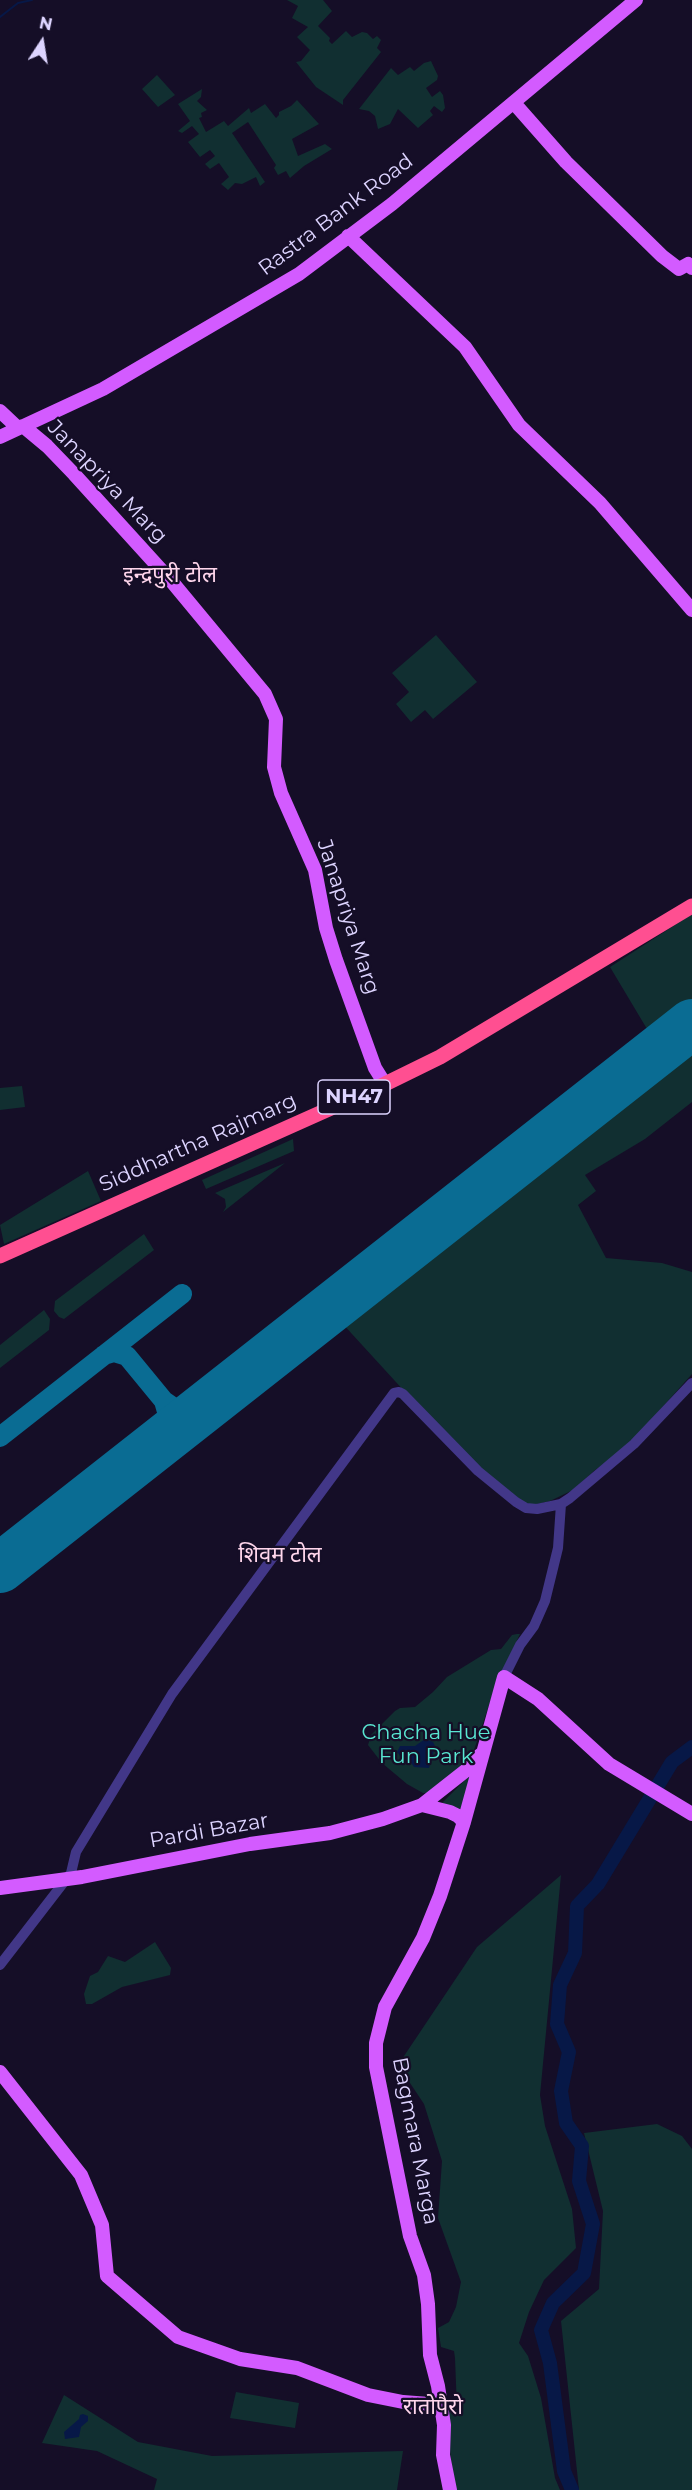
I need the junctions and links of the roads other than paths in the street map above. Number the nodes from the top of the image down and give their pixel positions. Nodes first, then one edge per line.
1 (636, 0) edge
2 (514, 103) junction
3 (348, 236) junction
4 (692, 268) edge
5 (0, 411) edge
6 (20, 427) junction
7 (0, 437) edge
8 (692, 610) edge
9 (692, 906) edge
10 (385, 1084) junction
11 (0, 1256) edge
12 (692, 1383) edge
13 (561, 1504) junction
14 (504, 1677) junction
15 (481, 1753) junction
16 (422, 1805) junction
17 (692, 1814) edge
18 (464, 1822) junction
19 (66, 1879) junction
20 (0, 1888) edge
21 (0, 1965) edge
22 (0, 2072) edge
23 (441, 2409) junction
24 (450, 2490) edge

1 - 2 main road, Rastra Bank Road
2 - 3 main road, Rastra Bank Road
2 - 4 main road
3 - 6 main road, Rastra Bank Road
3 - 8 main road
5 - 6 main road, Janapriya Marg
6 - 7 main road, Rastra Bank Road
6 - 10 main road, Janapriya Marg
9 - 10 highway, Siddhartha Rajmarg / NH47
10 - 11 highway, Siddhartha Rajmarg / NH47
12 - 13 street
13 - 14 street
13 - 19 street
14 - 15 main road, Bagmara Marga
14 - 17 main road
15 - 16 main road, Pardi Bazar
15 - 18 main road, Bagmara Marga
16 - 18 main road
16 - 19 main road, Pardi Bazar
18 - 23 main road, Bagmara Marga
19 - 20 main road, Pardi Bazar
19 - 21 street
22 - 23 main road
23 - 24 main road, Bagmara Marga

